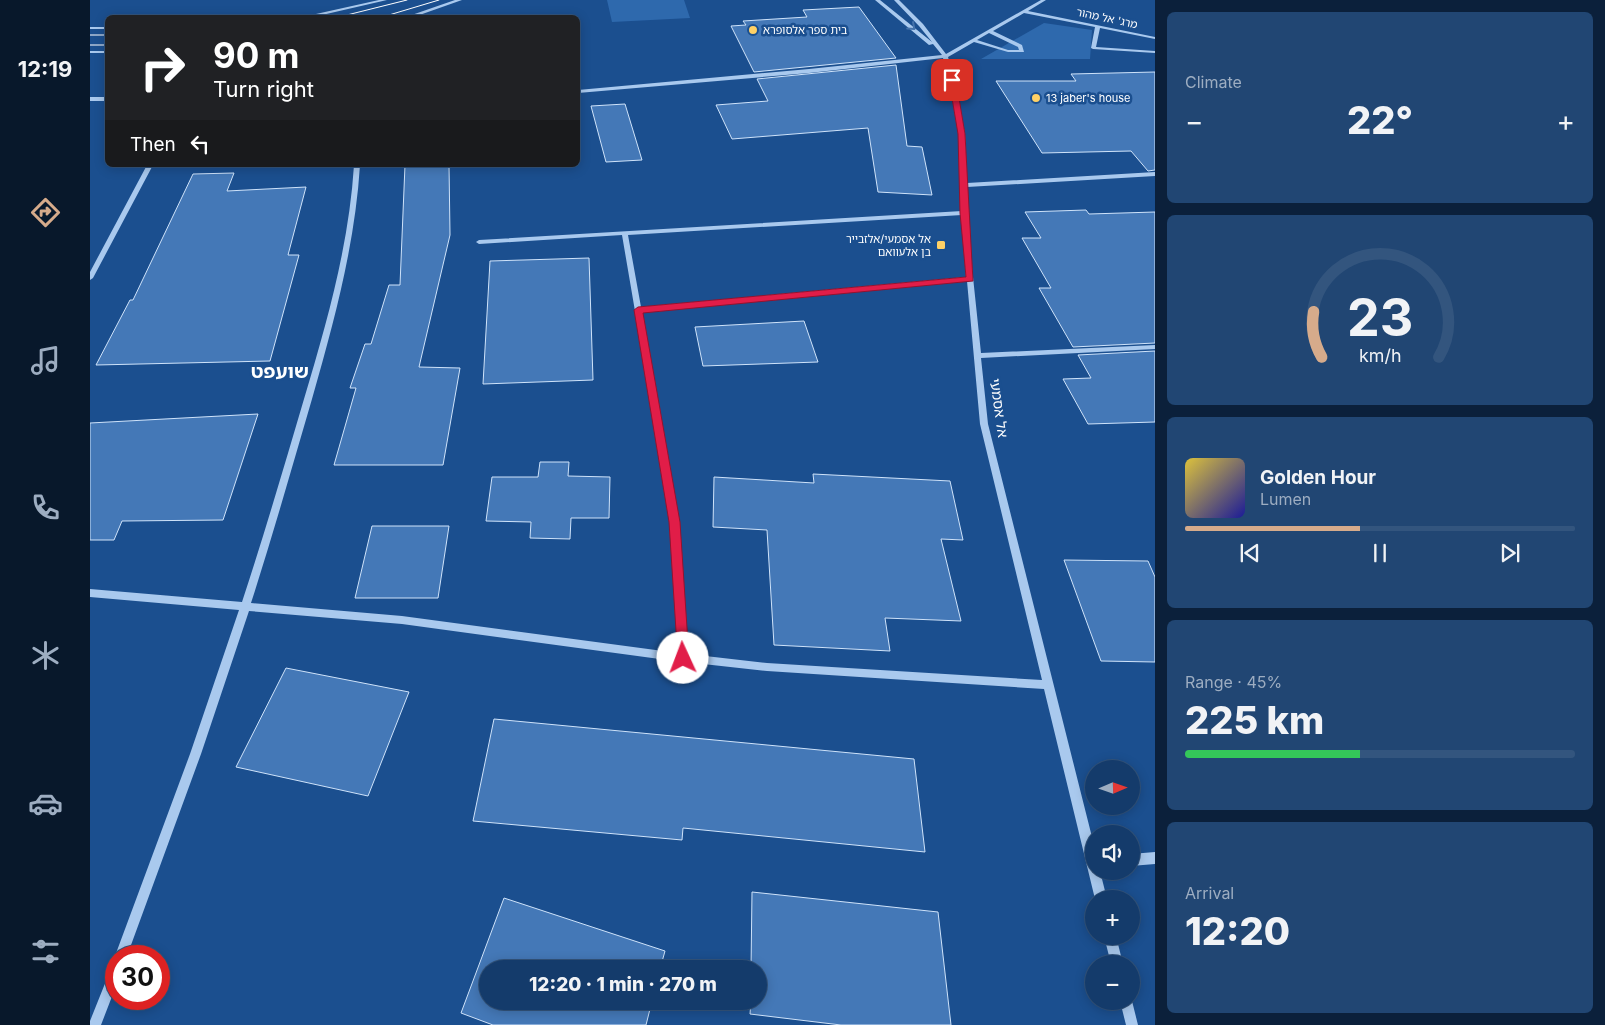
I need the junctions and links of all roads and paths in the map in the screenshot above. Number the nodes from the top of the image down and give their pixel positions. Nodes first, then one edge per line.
1 (385, 0) edge
2 (460, 0) edge
3 (877, 0) edge
4 (896, 0) edge
5 (902, 0) edge
6 (1044, 0) edge
7 (908, 11) junction
8 (1026, 12) junction
9 (314, 15) edge
10 (413, 15) edge
11 (1098, 26) junction
12 (90, 28) edge
13 (105, 28) edge
14 (989, 31) junction
15 (1155, 38) edge
16 (973, 40) junction
17 (90, 52) edge
18 (105, 52) edge
19 (1155, 52) edge
20 (945, 56) junction
21 (580, 92) edge
22 (90, 99) edge
23 (105, 99) edge
24 (149, 167) edge
25 (357, 167) edge
26 (1155, 174) edge
27 (964, 185) junction
28 (964, 213) junction
29 (625, 234) junction
30 (479, 242) dead end
31 (90, 278) edge
32 (970, 279) junction
33 (638, 310) junction
34 (1155, 347) edge
35 (978, 356) junction
36 (90, 593) edge
37 (247, 606) junction
38 (683, 658) junction
39 (1049, 685) junction
40 (1085, 833) edge
41 (1155, 858) edge
42 (1140, 859) edge
43 (125, 945) edge
44 (105, 999) edge
45 (1128, 1010) edge
46 (95, 1025) edge
47 (1132, 1025) edge

1 - 9 street
2 - 10 street
3 -> 20 street
4 - 7 street
5 - 7 street
6 - 8 street
7 - 20 street
8 - 11 street, מרג' אל מהור
8 - 14 street
11 - 15 street, מרג' אל מהור
11 - 19 street
12 - 13 street
14 - 16 street
14 - 16 street
16 - 20 street
17 - 18 street
20 - 21 street
20 - 27 street, אל אסמעי
22 - 23 street
24 - 31 street
25 - 37 street
26 - 27 street
27 - 28 street, אל אסמעי
28 - 29 street
28 - 32 street, אל אסמעי
29 - 30 street
29 - 33 street
32 - 33 street
32 - 35 street, אל אסמעי
33 - 38 street
34 - 35 street
35 - 39 street, אל אסמעי
36 - 37 street
37 - 38 street
37 - 43 street
38 - 39 street
39 - 40 street, אל אסמעי
41 - 42 street
44 - 46 street
45 - 47 street

